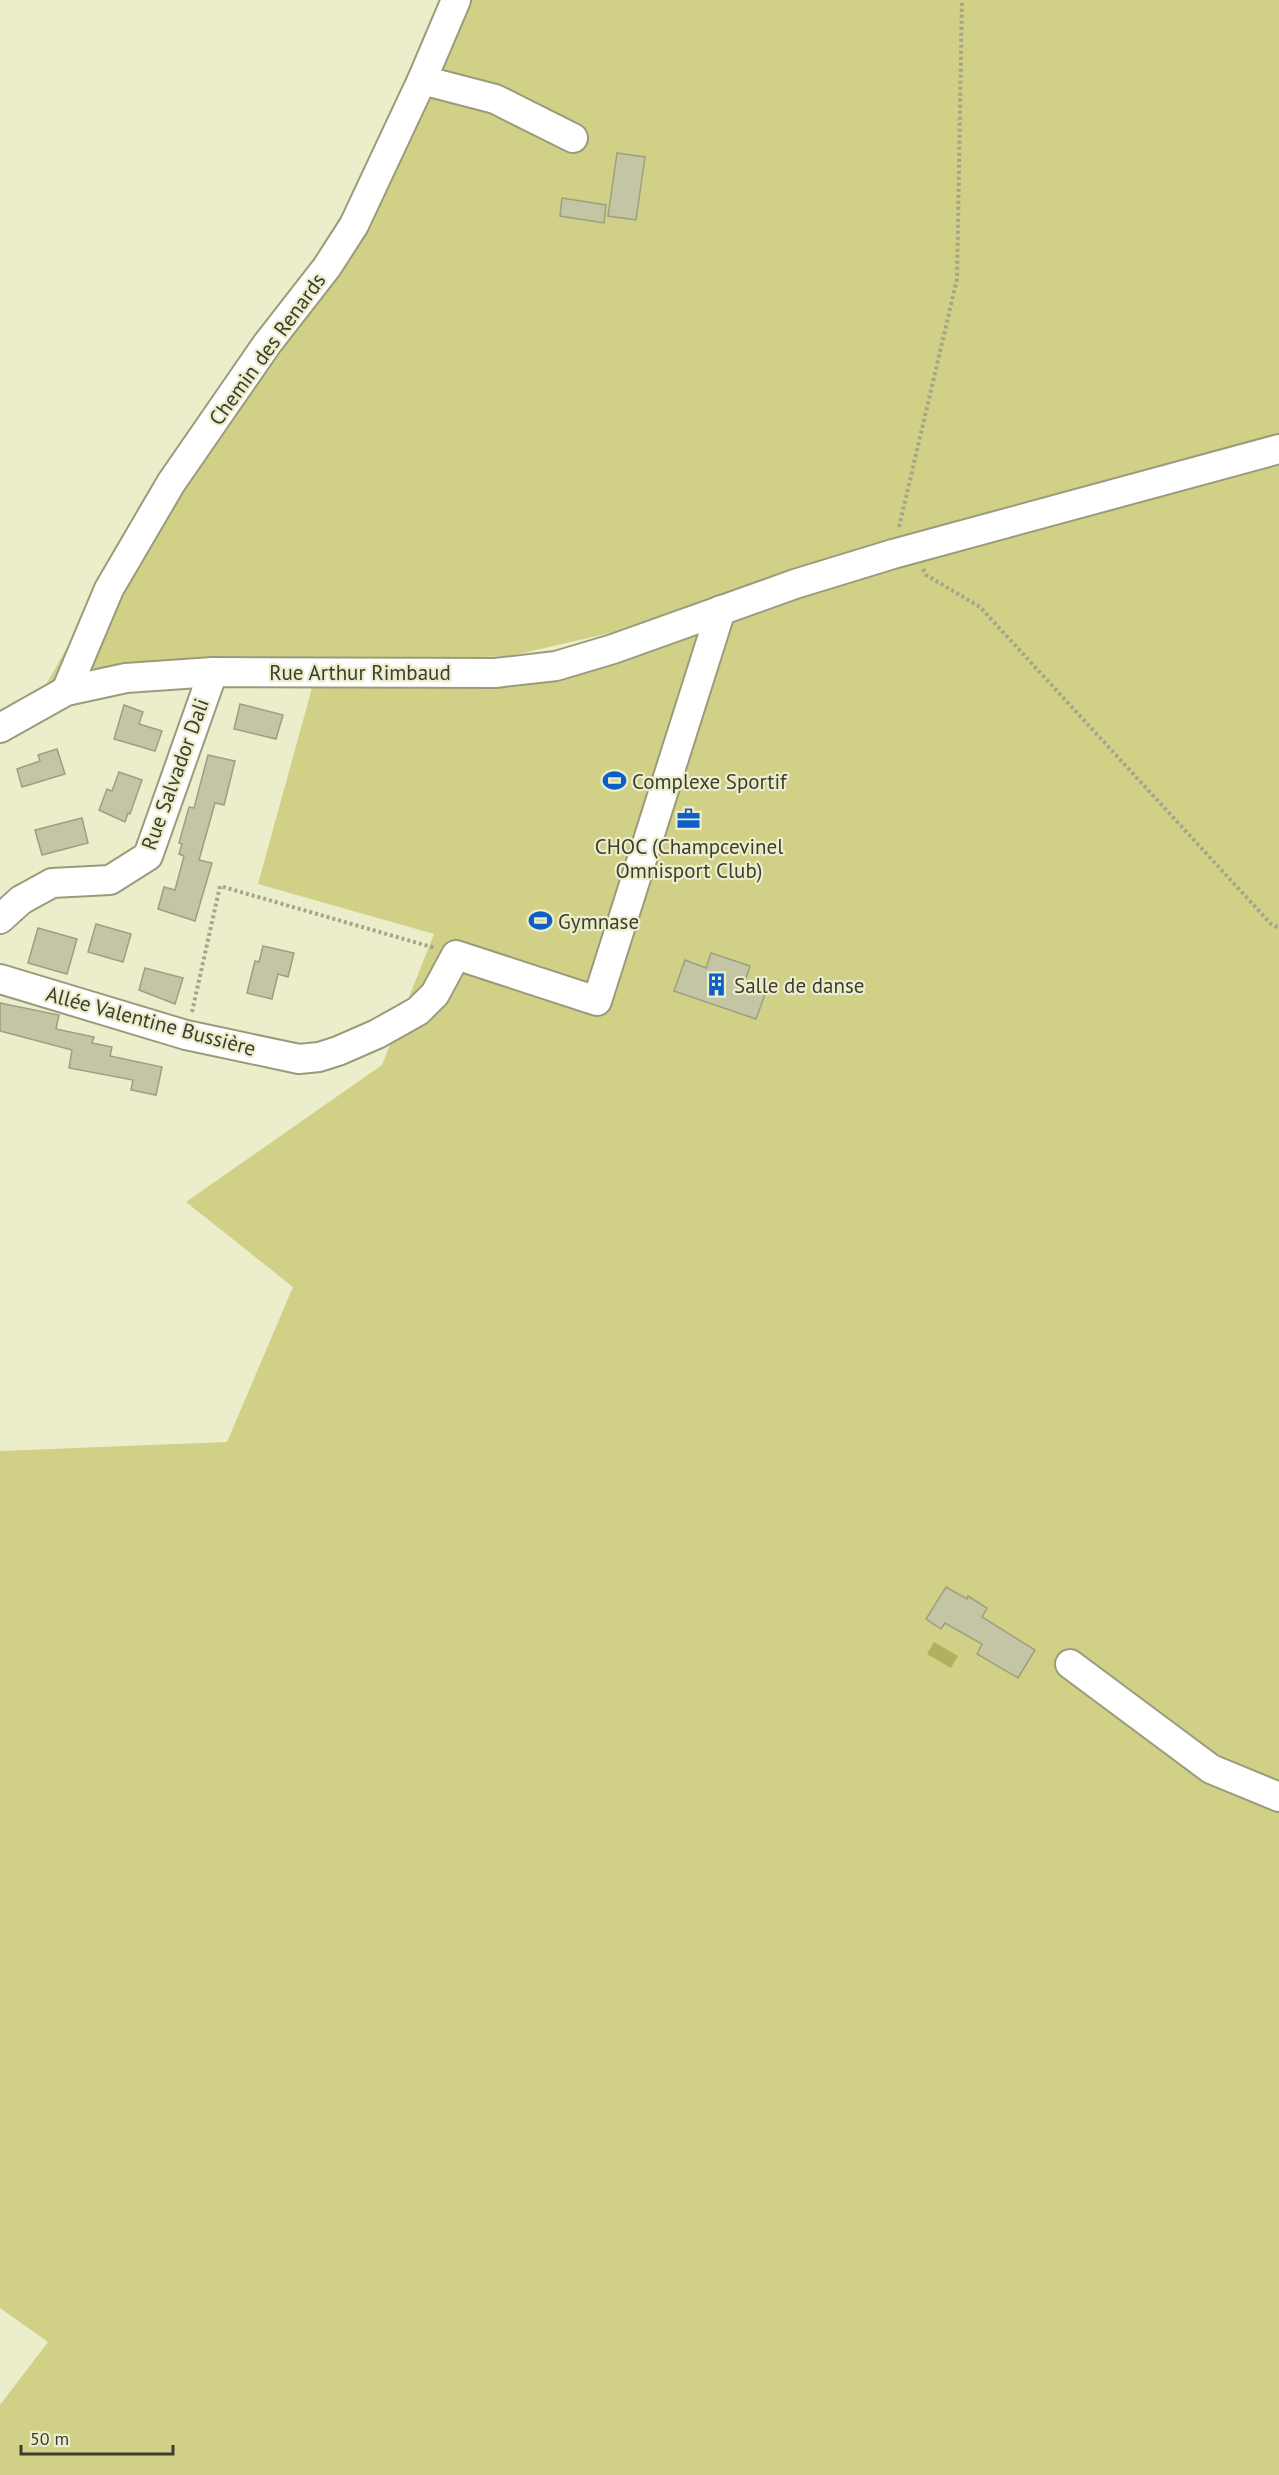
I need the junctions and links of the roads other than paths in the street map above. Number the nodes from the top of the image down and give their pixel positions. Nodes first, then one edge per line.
1 (456, 0) edge
2 (422, 80) junction
3 (573, 138) dead end
4 (1279, 449) edge
5 (721, 610) junction
6 (213, 672) junction
7 (66, 691) junction
8 (0, 728) edge
9 (0, 919) edge
10 (0, 980) edge
11 (1070, 1664) dead end
12 (1279, 1797) edge

1 - 2 street, Chemin des Renards
2 - 3 street
2 - 7 street, Chemin des Renards
4 - 5 street, Rue Arthur Rimbaud
5 - 6 street, Rue Arthur Rimbaud
5 - 10 street, Allée Valentine Bussière
6 - 7 street, Rue Arthur Rimbaud
6 - 9 street, Rue Salvador Dali
7 - 8 street, Rue Arthur Rimbaud
11 - 12 street

